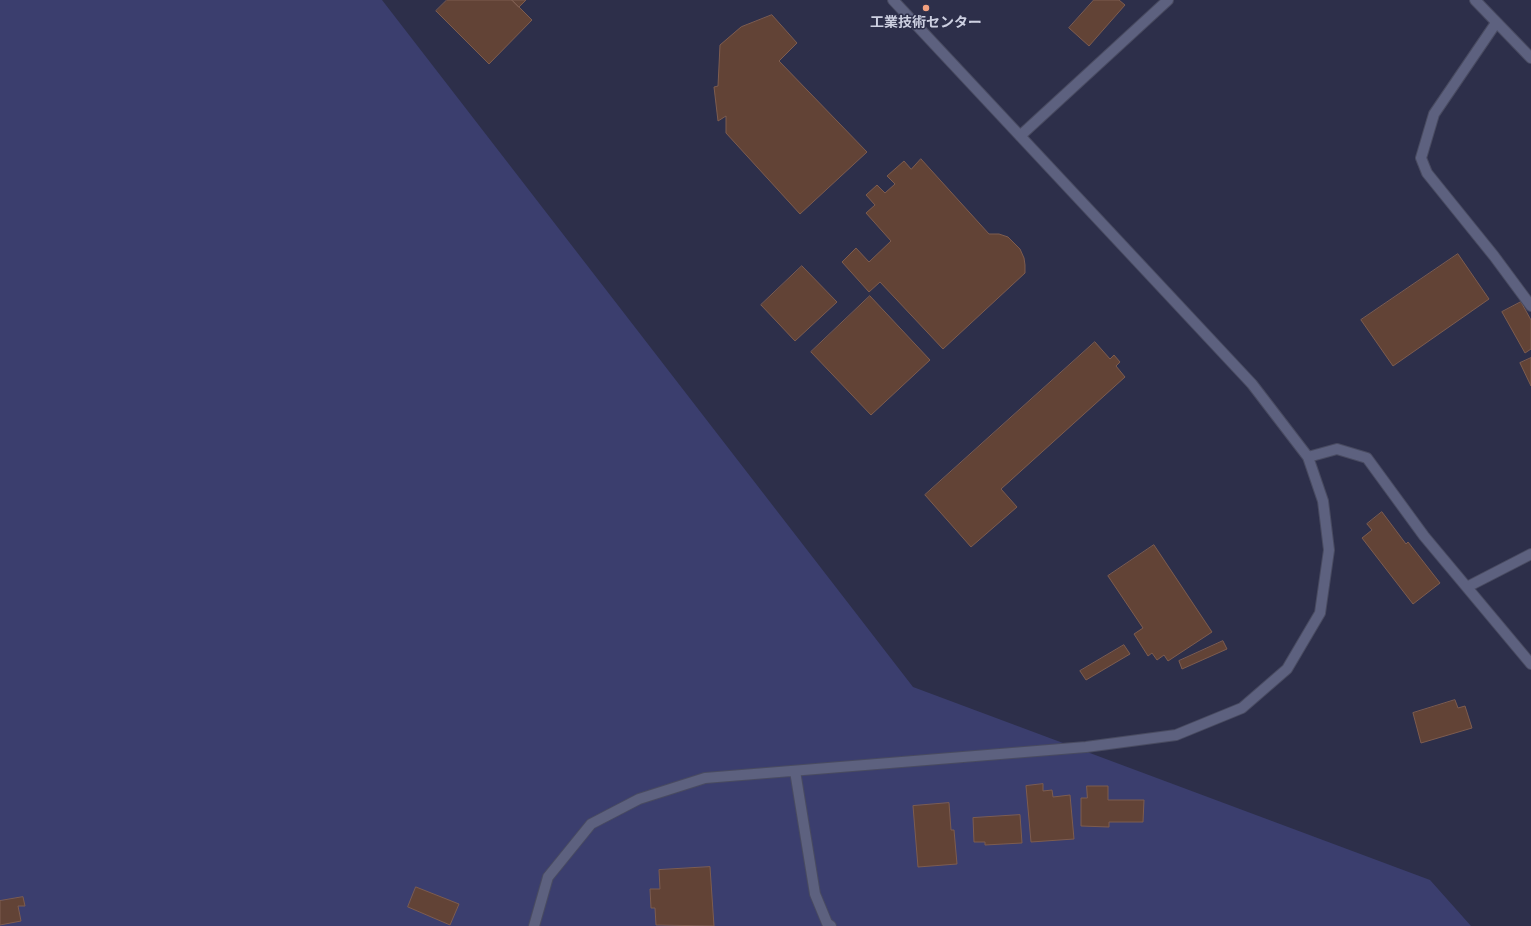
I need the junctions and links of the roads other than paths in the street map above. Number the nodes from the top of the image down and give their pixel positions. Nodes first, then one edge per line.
1 (893, 0) edge
2 (1168, 0) edge
3 (1475, 0) edge
4 (1496, 23) junction
5 (1531, 58) edge
6 (1020, 136) junction
7 (1531, 306) edge
8 (1308, 457) junction
9 (1531, 554) edge
10 (1467, 587) junction
11 (1531, 664) edge
12 (795, 771) junction
13 (534, 926) edge
14 (831, 926) edge

1 - 6 street
2 - 6 street
3 - 4 street
4 - 5 street
4 - 7 street
6 - 8 street
8 - 10 street
8 - 12 street
9 - 10 street
10 - 11 street
12 - 13 street
12 - 14 street

